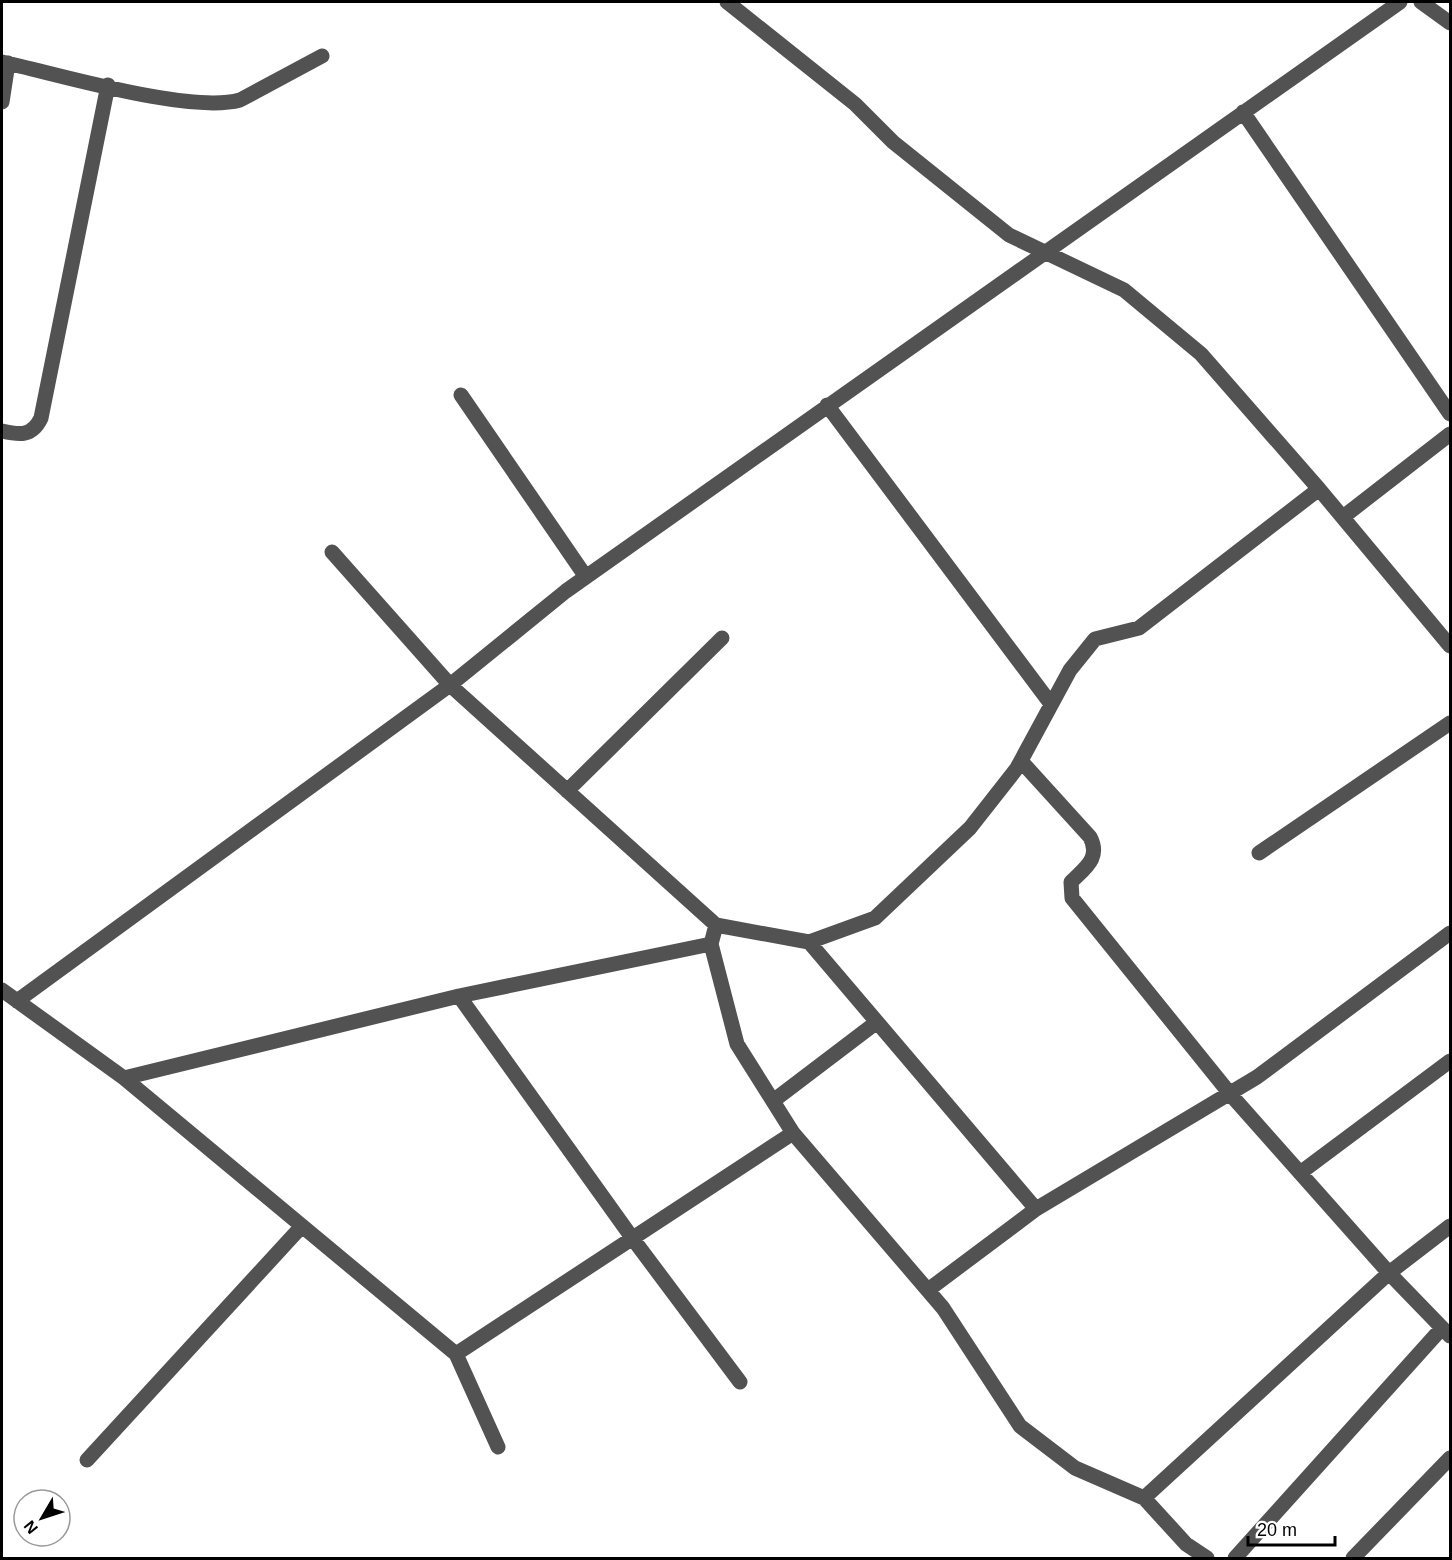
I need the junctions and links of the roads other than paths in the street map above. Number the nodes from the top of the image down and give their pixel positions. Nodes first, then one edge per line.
1 (727, 2) edge
2 (1400, 2) edge
3 (1421, 2) edge
4 (1450, 23) edge
5 (321, 56) dead end
6 (5, 62) edge
7 (108, 85) junction
8 (2, 102) edge
9 (1243, 112) junction
10 (1044, 252) junction
11 (462, 394) dead end
12 (827, 405) junction
13 (1450, 414) edge
14 (2, 430) edge
15 (1450, 434) edge
16 (1319, 489) junction
17 (1343, 517) junction
18 (332, 552) dead end
19 (586, 577) junction
20 (722, 638) dead end
21 (1450, 646) edge
22 (450, 685) junction
23 (1052, 704) junction
24 (1450, 723) edge
25 (1021, 760) junction
26 (567, 791) junction
27 (1259, 853) dead end
28 (716, 925) junction
29 (1450, 933) edge
30 (809, 942) junction
31 (711, 944) junction
32 (2, 990) edge
33 (459, 996) junction
34 (17, 1001) junction
35 (877, 1022) junction
36 (1450, 1061) edge
37 (124, 1078) junction
38 (1231, 1095) junction
39 (773, 1101) junction
40 (793, 1133) junction
41 (1300, 1173) junction
42 (1036, 1209) junction
43 (302, 1226) junction
44 (1450, 1226) edge
45 (633, 1239) junction
46 (1389, 1273) junction
47 (928, 1290) junction
48 (1446, 1332) edge
49 (456, 1354) junction
50 (740, 1382) dead end
51 (498, 1447) dead end
52 (1450, 1458) edge
53 (87, 1460) dead end
54 (1144, 1498) junction
55 (1207, 1558) edge
56 (1235, 1558) edge
57 (1353, 1558) edge

1 - 10 street
2 - 9 street
3 - 4 street
5 - 7 street
6 - 7 street
6 - 8 street
7 - 14 street
9 - 10 street
9 - 13 street
10 - 12 street
10 - 16 street
11 - 19 street
12 - 19 street
12 - 23 street
15 - 17 street
16 - 17 street
16 - 23 street
17 - 21 street
18 - 22 street
19 - 22 street
20 - 26 street
22 - 26 street
22 - 34 street
23 - 25 street
24 - 27 street
25 - 30 street
25 - 38 street
26 - 28 street
28 - 30 street
28 - 31 street
29 - 38 street
30 - 35 street
31 - 33 street
31 - 39 street
32 - 34 street
33 - 37 street
33 - 45 street
34 - 37 street
35 - 39 street
35 - 42 street
36 - 41 street
37 - 43 street
38 - 41 street
38 - 42 street
39 - 40 street
40 - 45 street
40 - 47 street
41 - 46 street
42 - 47 street
43 - 49 street
43 - 53 street
44 - 46 street
45 - 49 street
45 - 50 street
46 - 48 street
46 - 54 street
47 - 54 street
48 - 56 street
49 - 51 street
52 - 57 street
54 - 55 street

